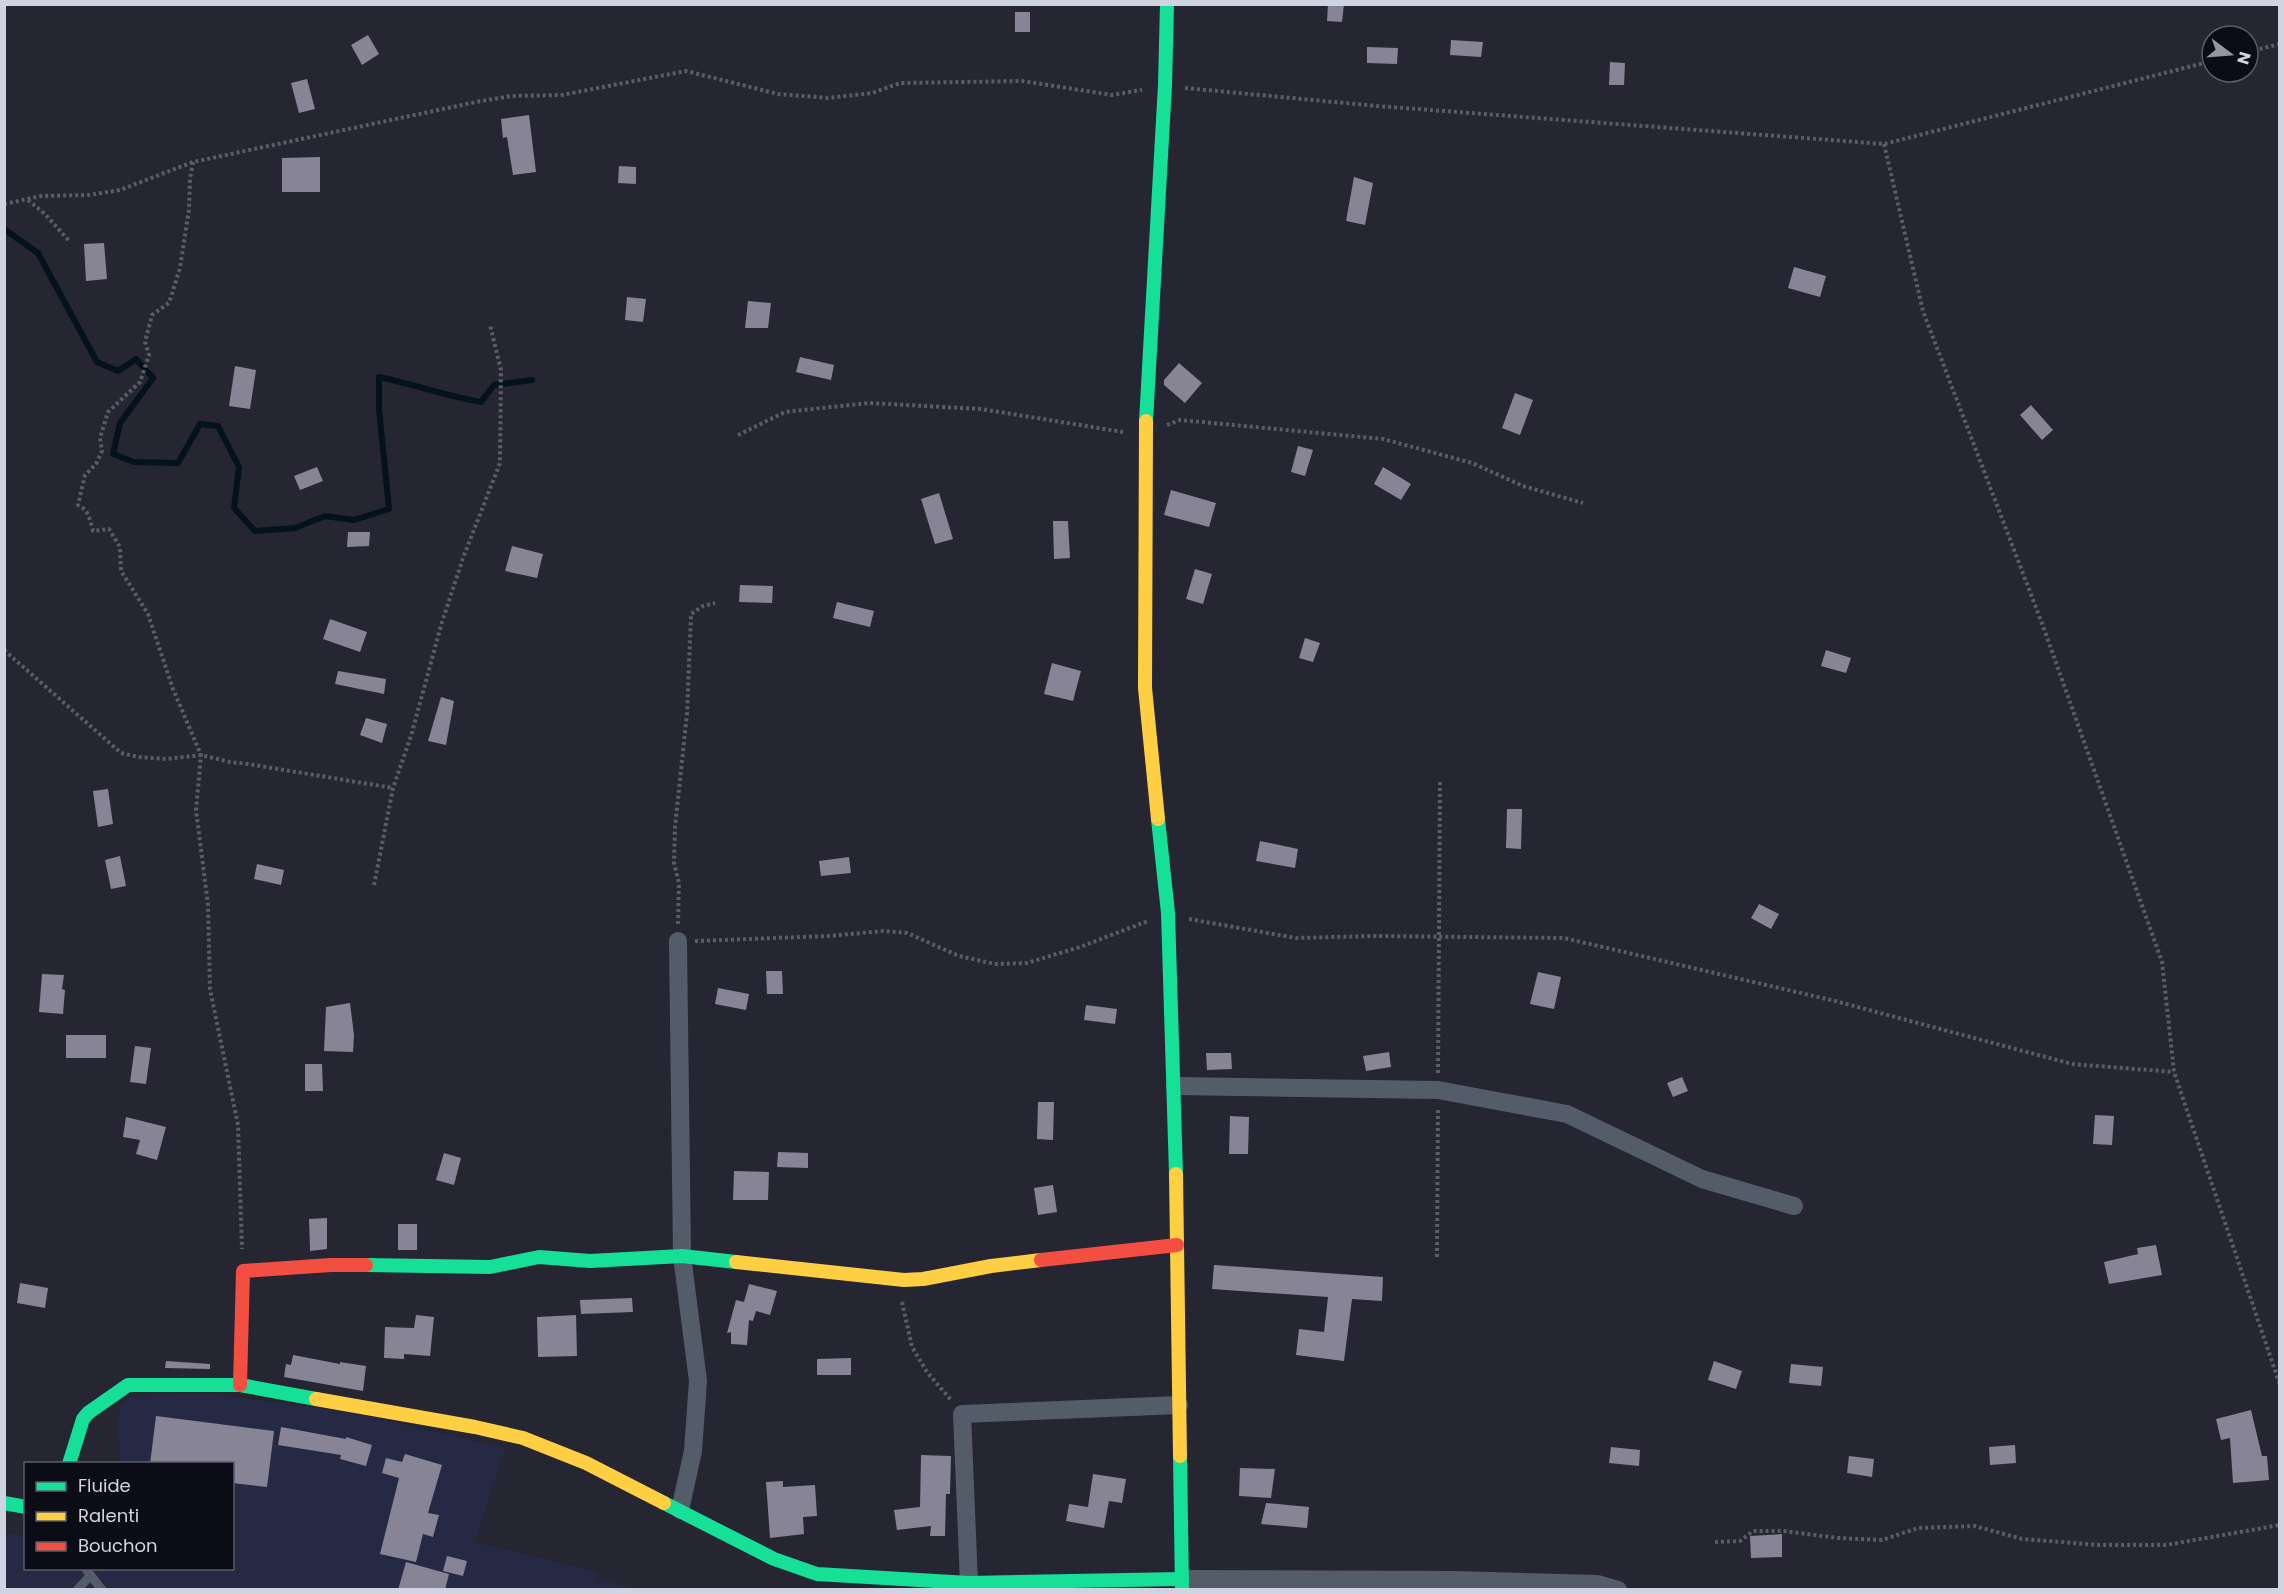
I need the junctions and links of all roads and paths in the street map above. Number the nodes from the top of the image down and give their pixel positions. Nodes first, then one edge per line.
1 (1167, 4) edge
2 (2280, 44) edge
3 (2260, 49) edge
4 (2200, 64) edge
5 (1165, 86) junction
6 (1884, 144) junction
7 (193, 162) junction
8 (28, 199) junction
9 (4, 204) edge
10 (70, 242) dead end
11 (490, 325) dead end
12 (715, 603) dead end
13 (4, 650) edge
14 (201, 755) junction
15 (1440, 782) dead end
16 (393, 788) junction
17 (374, 885) dead end
18 (1168, 913) junction
19 (1439, 937) junction
20 (678, 941) junction
21 (2174, 1072) junction
22 (1175, 1086) junction
23 (1438, 1090) junction
24 (1794, 1206) dead end
25 (1177, 1245) junction
26 (682, 1257) junction
27 (1437, 1257) dead end
28 (243, 1271) junction
29 (904, 1280) junction
30 (240, 1385) junction
31 (2280, 1385) edge
32 (1179, 1405) junction
33 (962, 1414) junction
34 (70, 1462) edge
35 (4, 1503) edge
36 (24, 1507) edge
37 (681, 1510) junction
38 (2280, 1525) edge
39 (1715, 1542) dead end
40 (88, 1572) edge
41 (969, 1583) junction
42 (1182, 1584) edge
43 (77, 1590) edge
44 (102, 1590) edge
45 (1618, 1590) edge

1 - 5 street
2 - 3 path
4 - 6 path
5 - 6 path
5 - 7 path
5 - 18 street
6 - 21 path
7 - 8 path
7 - 14 path
8 - 9 path
8 - 10 path
11 - 16 path
12 - 20 path
13 - 14 path
14 - 16 path
14 - 28 path
15 - 19 path
16 - 17 path
18 - 19 path
18 - 20 path
18 - 22 street
19 - 21 path
19 - 23 path
20 - 26 street
21 - 31 path
22 - 23 street
22 - 25 street
23 - 24 street
23 - 27 path
25 - 29 street
25 - 32 street
26 - 28 street
26 - 29 street
26 - 37 street
28 - 30 street
29 - 33 path
30 - 34 street
30 - 37 street
32 - 33 street
32 - 42 street
33 - 41 street
35 - 36 street
37 - 41 street
38 - 39 path
40 - 43 lane
40 - 44 lane
41 - 42 street
42 - 45 street

